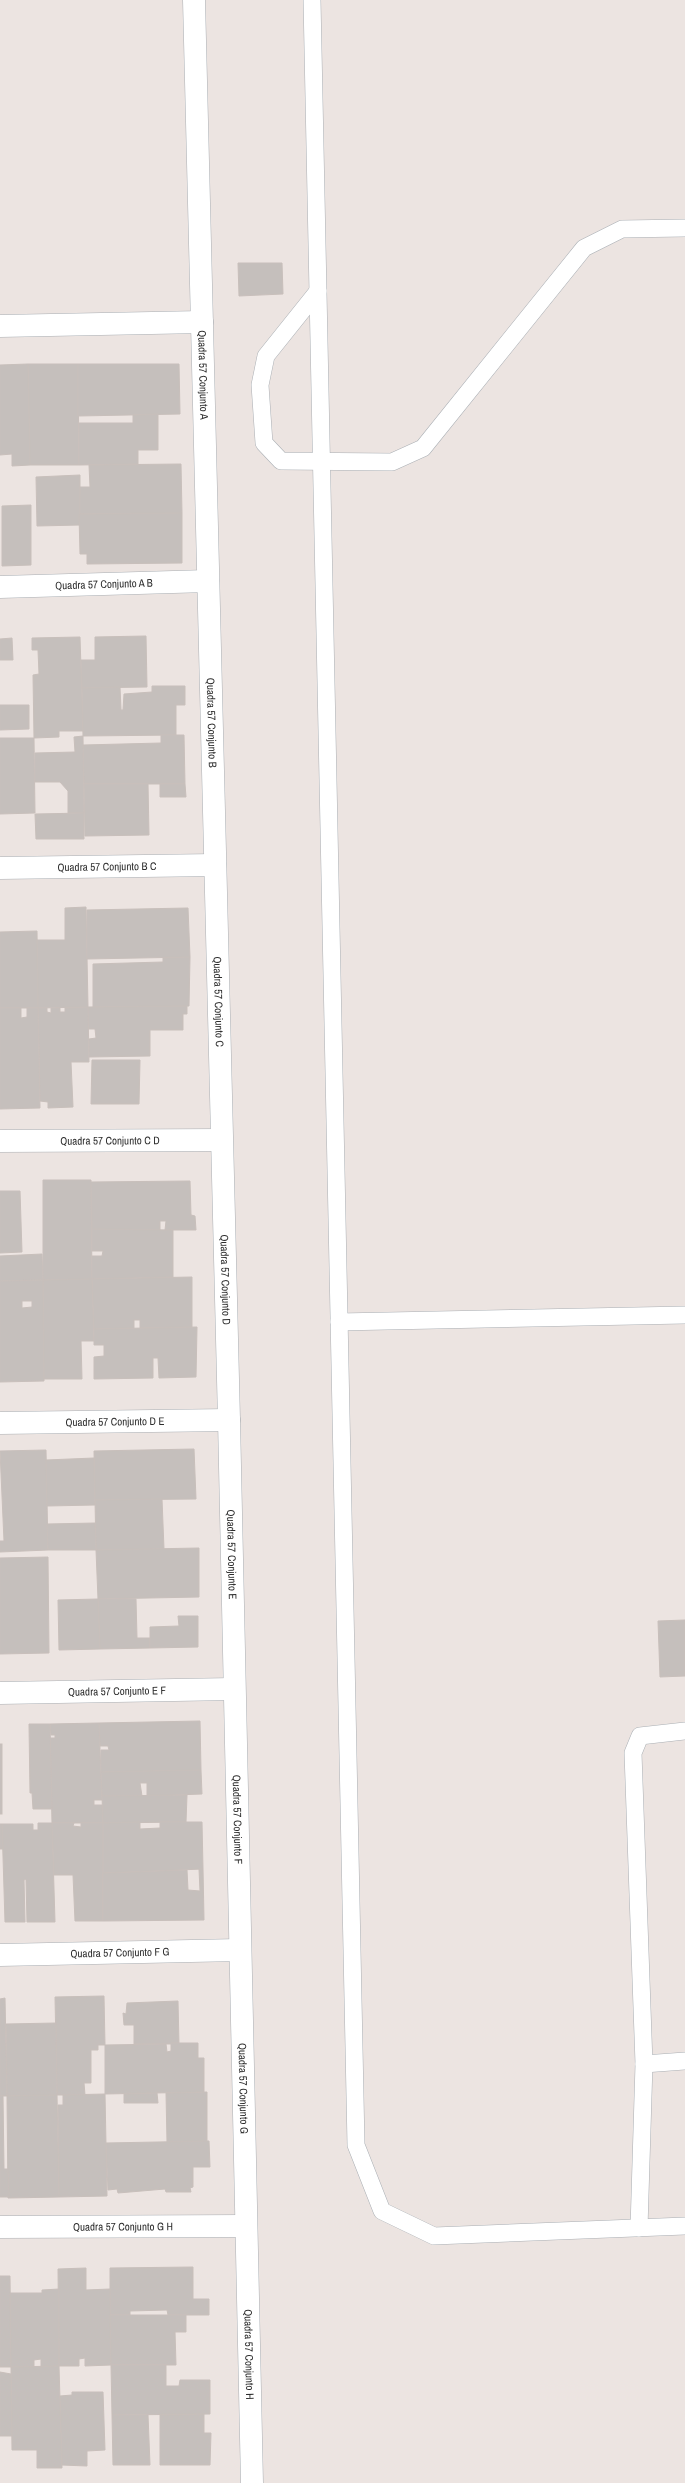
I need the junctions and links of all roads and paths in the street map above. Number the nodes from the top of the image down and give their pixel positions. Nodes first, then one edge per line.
1 (194, 0) edge
2 (312, 0) edge
3 (685, 228) edge
4 (318, 292) junction
5 (202, 322) junction
6 (0, 326) edge
7 (321, 462) junction
8 (208, 581) junction
9 (0, 587) edge
10 (215, 865) junction
11 (0, 868) edge
12 (221, 1140) junction
13 (0, 1141) edge
14 (685, 1315) edge
15 (339, 1322) junction
16 (229, 1420) junction
17 (0, 1423) edge
18 (233, 1689) junction
19 (0, 1693) edge
20 (685, 1731) edge
21 (239, 1950) junction
22 (0, 1955) edge
23 (685, 2061) edge
24 (644, 2064) junction
25 (246, 2226) junction
26 (685, 2226) edge
27 (0, 2227) edge
28 (639, 2228) junction
29 (252, 2483) edge

1 - 5 street
2 - 4 lane
3 - 7 lane
4 - 7 lane
4 - 7 lane
5 - 6 street, Quadra 57 Conjunto A
5 - 8 street, Quadra 57 Conjunto A
7 - 15 lane
8 - 9 street, Quadra 57 Conjunto A B
8 - 10 street, Quadra 57 Conjunto B
10 - 11 street, Quadra 57 Conjunto B C
10 - 12 street, Quadra 57 Conjunto C
12 - 13 street, Quadra 57 Conjunto C D
12 - 16 street, Quadra 57 Conjunto D
14 - 15 lane
15 - 28 lane
16 - 17 street, Quadra 57 Conjunto D E
16 - 18 street, Quadra 57 Conjunto E
18 - 19 street, Quadra 57 Conjunto E F
18 - 21 street, Quadra 57 Conjunto F
20 - 24 lane
21 - 22 street, Quadra 57 Conjunto F G
21 - 25 street, Quadra 57 Conjunto G
23 - 24 lane
24 - 28 lane
25 - 27 street, Quadra 57 Conjunto G H
25 - 29 street, Quadra 57 Conjunto H
26 - 28 lane

